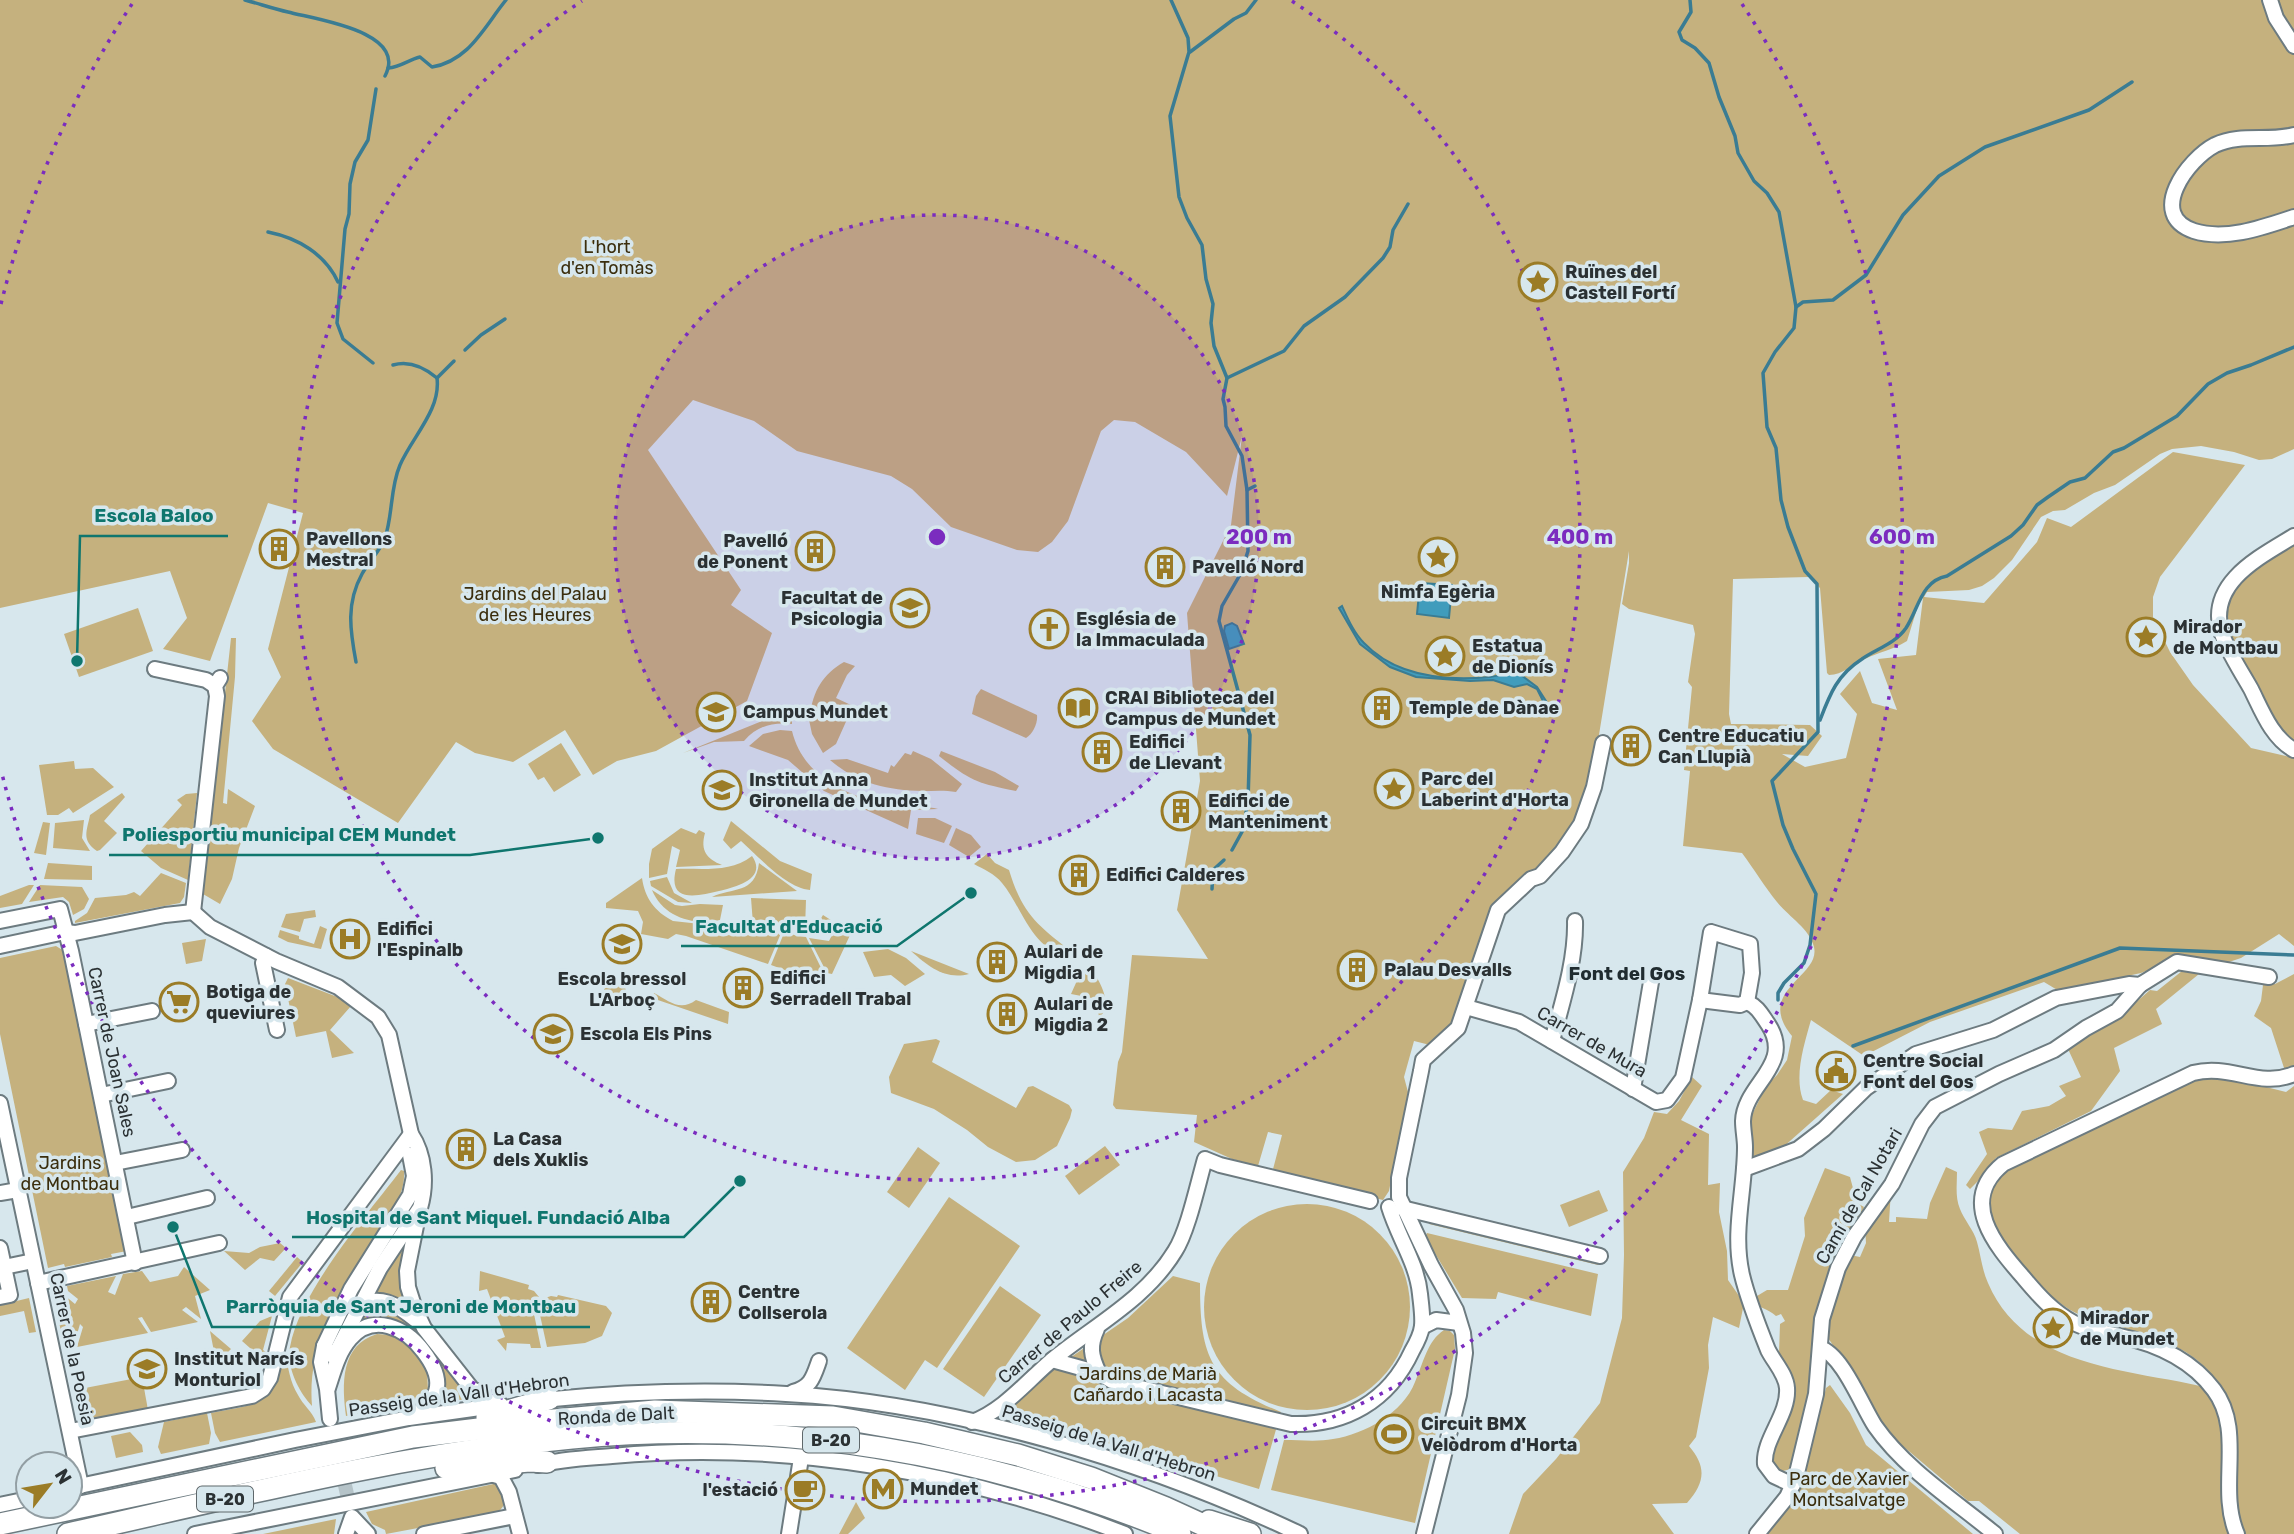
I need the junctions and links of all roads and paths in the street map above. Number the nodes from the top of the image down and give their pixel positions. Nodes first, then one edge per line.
1 (2270, 0) edge
2 (2294, 46) edge
3 (2294, 135) edge
4 (2294, 217) edge
5 (2294, 536) edge
6 (155, 669) dead end
7 (1603, 743) dead end
8 (2294, 750) edge
9 (193, 912) junction
10 (0, 921) edge
11 (1574, 921) dead end
12 (65, 932) junction
13 (0, 946) edge
14 (266, 956) junction
15 (2269, 977) dead end
16 (1651, 982) dead end
17 (2140, 985) junction
18 (1700, 1000) junction
19 (1746, 1002) junction
20 (1466, 1007) junction
21 (152, 1011) dead end
22 (86, 1024) junction
23 (277, 1030) dead end
24 (1552, 1041) junction
25 (2294, 1074) edge
26 (168, 1081) dead end
27 (1633, 1089) junction
28 (101, 1095) junction
29 (0, 1103) edge
30 (409, 1138) junction
31 (181, 1150) dead end
32 (116, 1163) junction
33 (1744, 1169) junction
34 (18, 1189) junction
35 (0, 1193) edge
36 (207, 1198) dead end
37 (1370, 1201) dead end
38 (421, 1208) junction
39 (1396, 1208) junction
40 (127, 1216) junction
41 (219, 1243) dead end
42 (0, 1248) edge
43 (1600, 1256) dead end
44 (33, 1261) junction
45 (135, 1263) junction
46 (4, 1267) junction
47 (37, 1283) junction
48 (0, 1297) edge
49 (360, 1304) junction
50 (335, 1320) junction
51 (1459, 1323) junction
52 (1098, 1327) junction
53 (1422, 1327) junction
54 (424, 1328) junction
55 (324, 1346) junction
56 (1820, 1348) junction
57 (338, 1358) junction
58 (1052, 1360) junction
59 (1819, 1369) junction
60 (1099, 1373) junction
61 (327, 1389) junction
62 (1856, 1393) junction
63 (786, 1394) junction
64 (837, 1398) junction
65 (549, 1399) junction
66 (501, 1405) junction
67 (330, 1419) tunnel mouth
68 (972, 1422) junction
69 (411, 1428) junction
70 (70, 1432) junction
71 (73, 1450) edge
72 (801, 1458) junction
73 (547, 1462) junction
74 (388, 1466) junction
75 (494, 1475) junction
76 (1793, 1485) junction
77 (84, 1492) edge
78 (1166, 1508) junction
79 (515, 1516) junction
80 (68, 1534) edge
81 (195, 1534) edge
82 (346, 1534) edge
83 (368, 1534) edge
84 (425, 1534) edge
85 (520, 1534) edge
86 (789, 1534) edge
87 (1125, 1534) edge
88 (1180, 1534) edge
89 (1223, 1534) edge
90 (1250, 1534) edge
91 (1300, 1534) edge
92 (1424, 1534) edge
93 (1757, 1534) edge
94 (1995, 1534) edge
95 (2236, 1534) edge

1 - 2 street
3 - 4 street
5 - 8 street
6 - 9 street
7 - 20 street
9 - 12 street
9 - 14 street
10 - 12 street
11 - 24 street
12 - 13 street
12 - 22 street, Carrer de Joan Sales
14 - 23 street
14 - 30 street
15 - 17 street, Camí de Cal Notari
16 - 27 street
17 - 33 street, Camí de Cal Notari
17 - 56 street, Camí de Cal Notari
18 - 19 street
18 - 19 street
18 - 27 street, Carrer de Mura
19 - 33 street
20 - 24 street, Carrer de Mura
20 - 39 street
21 - 22 street
22 - 28 street, Carrer de Joan Sales
24 - 27 street, Carrer de Mura
25 - 95 street
26 - 28 street
28 - 32 street, Carrer de Joan Sales
29 - 34 street, Carrer de la Poesia
30 - 38 street
30 - 50 street
30 - 70 street
31 - 32 street
32 - 40 street, Carrer de Joan Sales
33 - 76 street
34 - 35 street
34 - 44 street, Carrer de la Poesia
36 - 40 street
37 - 52 street, Carrer de Paulo Freire
38 - 49 street
38 - 54 street
39 - 43 street
39 - 51 street
39 - 53 street
40 - 45 street, Carrer de Joan Sales
41 - 45 street
42 - 46 street
44 - 46 street, Carrer de la Poesia
44 - 47 street, Carrer de la Poesia
45 - 47 street
46 - 48 street
47 - 70 street, Carrer de la Poesia
49 - 50 street
49 - 54 street
49 - 57 street
50 - 55 street
51 - 53 street
51 - 92 street
52 - 58 street, Carrer de Paulo Freire
52 - 60 street
53 - 60 street
54 - 66 street
55 - 57 street
55 - 61 street
56 - 59 street, Camí de Cal Notari
56 - 62 street
57 - 61 street
57 - 69 street
58 - 60 street
58 - 68 street, Carrer de Paulo Freire
59 - 62 street
59 - 76 street, Camí de Cal Notari
61 - 67 street
62 - 94 street
63 - 64 street, Passeig de la Vall d'Hebron
63 - 64 street
63 - 65 street, Passeig de la Vall d'Hebron
64 - 68 street, Passeig de la Vall d'Hebron
65 - 66 street, Passeig de la Vall d'Hebron
65 - 69 highway
66 - 69 street, Passeig de la Vall d'Hebron
68 - 91 street, Passeig de la Vall d'Hebron
69 - 77 highway, Ronda de Dalt / B-20
69 - 78 highway, Ronda de Dalt / B-20
70 - 71 street, Carrer de la Poesia
72 - 73 street
72 - 86 street
72 - 87 street
73 - 74 highway
73 - 75 street
74 - 80 highway, Ronda de Dalt / B-20
74 - 88 highway, Ronda de Dalt / B-20
75 - 79 street
75 - 81 street
76 - 93 street, Camí de Cal Notari
78 - 89 highway, Ronda de Dalt / B-20
78 - 90 highway
79 - 84 street
79 - 85 street
82 - 83 street

